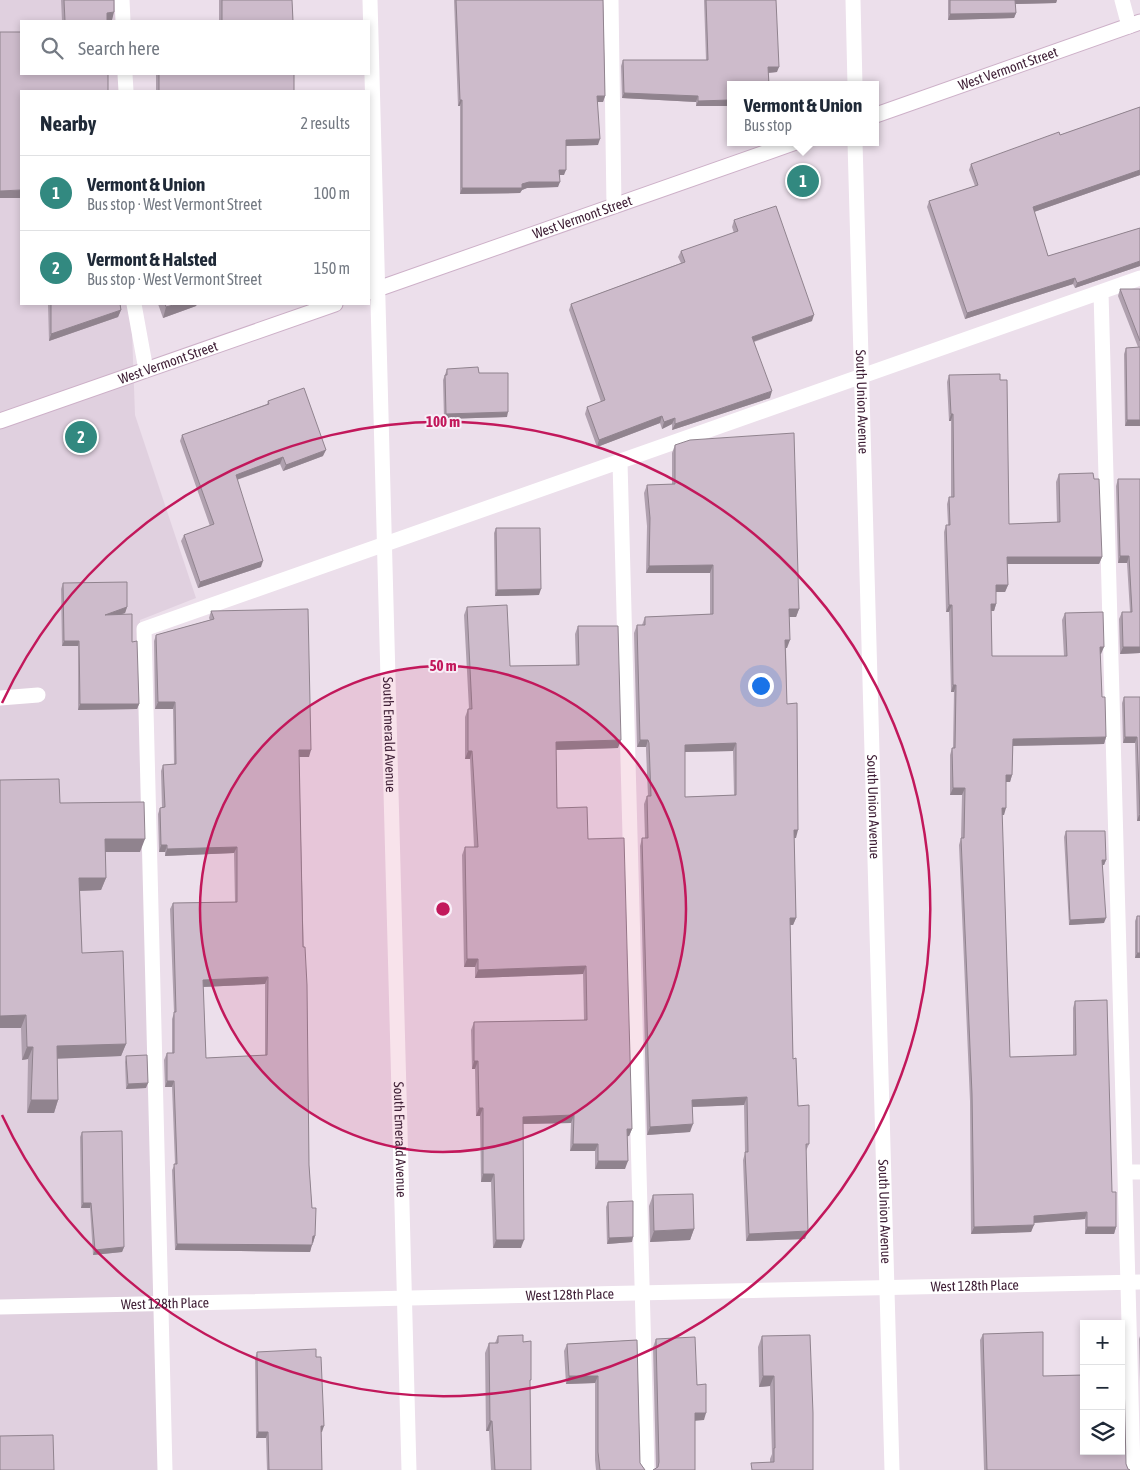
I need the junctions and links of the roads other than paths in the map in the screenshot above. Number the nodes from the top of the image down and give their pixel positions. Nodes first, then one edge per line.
1 (122, 0) edge
2 (370, 0) edge
3 (611, 0) edge
4 (853, 0) edge
5 (1122, 0) edge
6 (123, 20) edge
7 (1134, 24) edge
8 (125, 75) edge
9 (855, 81) edge
10 (126, 90) edge
11 (879, 114) edge
12 (785, 146) edge
13 (855, 146) edge
14 (614, 206) junction
15 (1140, 278) edge
16 (373, 290) edge
17 (1101, 292) junction
18 (134, 305) edge
19 (332, 305) edge
20 (146, 370) junction
21 (860, 378) junction
22 (0, 421) edge
23 (620, 462) junction
24 (384, 545) junction
25 (38, 695) dead end
26 (0, 698) edge
27 (1132, 1172) edge
28 (1134, 1282) edge
29 (887, 1287) junction
30 (642, 1293) junction
31 (404, 1298) junction
32 (161, 1303) junction
33 (0, 1307) edge
34 (165, 1470) edge
35 (408, 1470) edge
36 (647, 1470) edge
37 (892, 1470) edge
38 (1133, 1470) edge

1 - 6 street
2 - 16 street, South Emerald Avenue
3 - 14 street
4 - 9 street
5 - 7 street
7 - 11 street, West Vermont Street
8 - 10 street
12 - 14 street, West Vermont Street
13 - 21 street, South Union Avenue
14 - 16 street, West Vermont Street
15 - 17 street
16 - 24 street, South Emerald Avenue
17 - 21 street
17 - 27 street
18 - 20 street
19 - 20 street, West Vermont Street
20 - 22 street, West Vermont Street
21 - 23 street
21 - 29 street, South Union Avenue
23 - 24 street
23 - 30 street
24 - 31 street, South Emerald Avenue
24 - 32 street
25 - 26 street
27 - 28 street
28 - 29 street, West 128th Place
28 - 38 street
29 - 30 street, West 128th Place
29 - 37 street, South Union Avenue
30 - 31 street, West 128th Place
30 - 36 street
31 - 32 street, West 128th Place
31 - 35 street, South Emerald Avenue
32 - 33 street, West 128th Place
32 - 34 street

